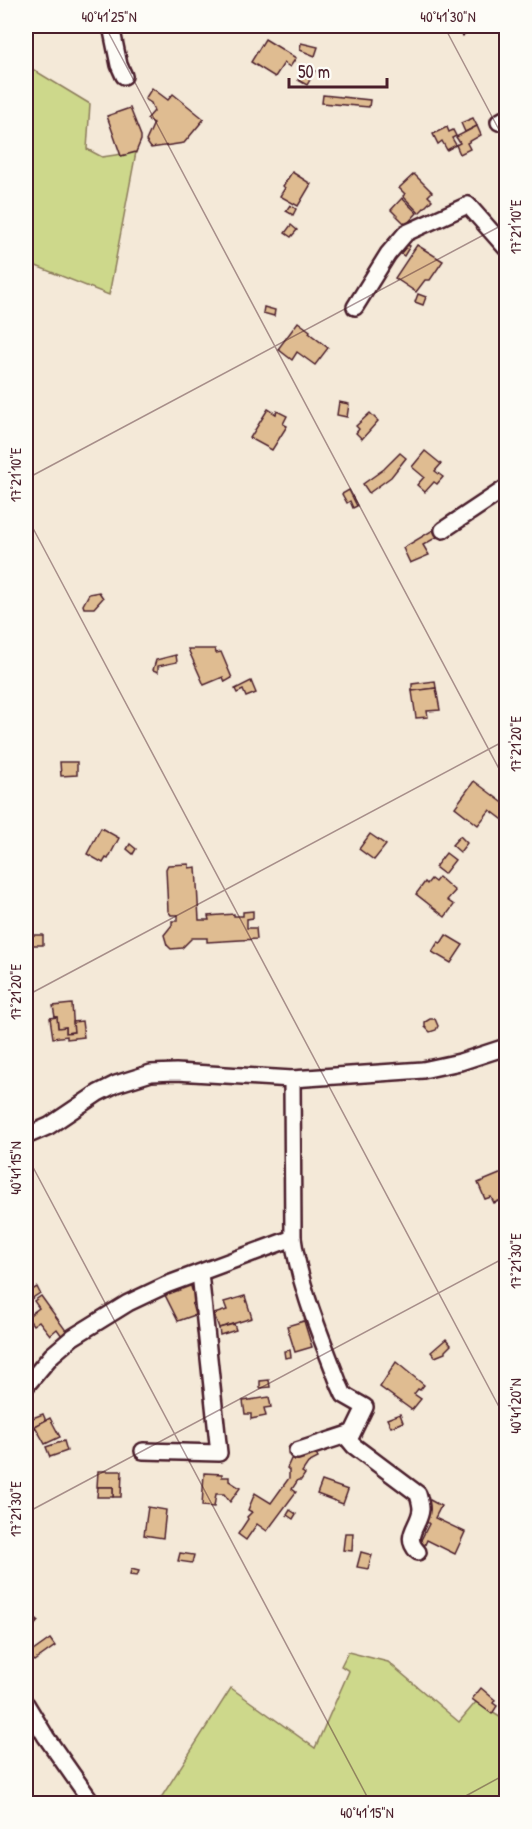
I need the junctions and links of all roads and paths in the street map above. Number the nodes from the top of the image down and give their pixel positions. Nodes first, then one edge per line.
1 (111, 26) edge
2 (124, 76) dead end
3 (507, 248) edge
4 (355, 308) dead end
5 (507, 488) edge
6 (443, 530) dead end
7 (507, 1047) edge
8 (292, 1079) junction
9 (26, 1136) edge
10 (293, 1238) junction
11 (200, 1274) junction
12 (26, 1386) edge
13 (352, 1433) junction
14 (143, 1451) dead end
15 (297, 1451) dead end
16 (418, 1552) dead end
17 (26, 1704) edge
18 (93, 1803) edge

1 - 2 street
3 - 4 street
5 - 6 street
7 - 8 street
8 - 9 street
8 - 10 street
10 - 11 street
10 - 13 street
11 - 12 street
11 - 14 street
13 - 15 street
13 - 16 street
17 - 18 street

